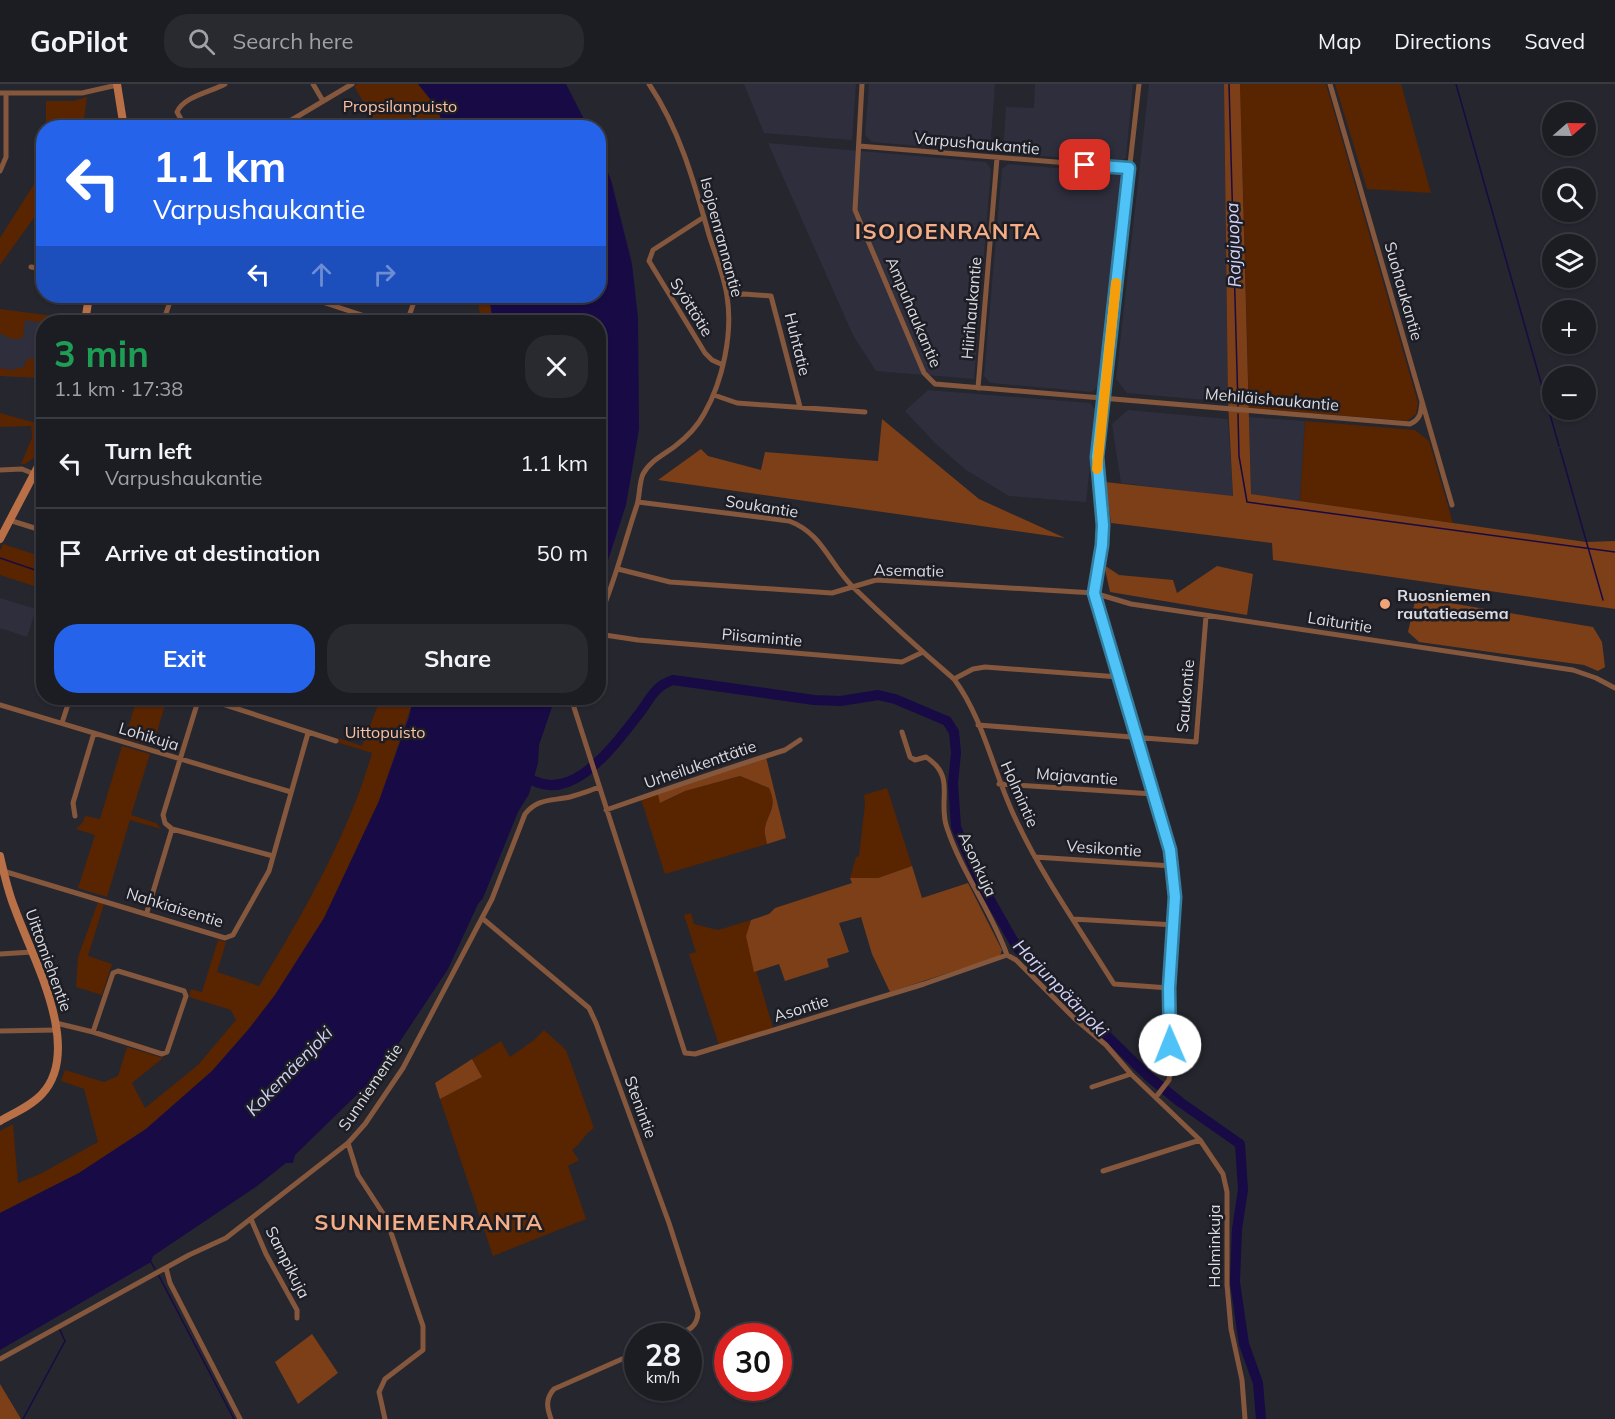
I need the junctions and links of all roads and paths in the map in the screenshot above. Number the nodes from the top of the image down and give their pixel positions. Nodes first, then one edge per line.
1 (117, 84) edge
2 (225, 84) edge
3 (313, 84) edge
4 (352, 84) edge
5 (649, 84) edge
6 (862, 84) edge
7 (1139, 84) edge
8 (1330, 84) edge
9 (3, 93) edge
10 (323, 101) junction
11 (123, 120) edge
12 (182, 120) edge
13 (291, 120) edge
14 (859, 146) junction
15 (997, 158) junction
16 (1129, 168) junction
17 (0, 171) edge
18 (704, 217) junction
19 (31, 267) dead end
20 (36, 268) edge
21 (727, 296) junction
22 (325, 303) edge
23 (362, 315) edge
24 (723, 365) junction
25 (978, 388) junction
26 (714, 395) junction
27 (1102, 399) junction
28 (1422, 401) junction
29 (800, 407) junction
30 (865, 412) dead end
31 (0, 470) edge
32 (36, 470) edge
33 (34, 474) junction
34 (638, 502) junction
35 (1452, 505) dead end
36 (9, 520) junction
37 (36, 528) edge
38 (0, 539) edge
39 (618, 569) junction
40 (854, 587) junction
41 (1094, 593) junction
42 (606, 600) edge
43 (1206, 616) junction
44 (606, 635) edge
45 (923, 652) junction
46 (1119, 677) junction
47 (954, 679) junction
48 (1615, 688) edge
49 (0, 705) edge
50 (68, 705) edge
51 (197, 705) edge
52 (225, 705) edge
53 (573, 705) edge
54 (62, 723) junction
55 (978, 725) junction
56 (902, 732) dead end
57 (94, 733) junction
58 (308, 733) junction
59 (1136, 737) junction
60 (800, 740) dead end
61 (336, 741) dead end
62 (180, 759) junction
63 (999, 784) junction
64 (599, 787) junction
65 (291, 792) junction
66 (1153, 794) junction
67 (606, 810) junction
68 (75, 816) dead end
69 (172, 829) junction
70 (0, 856) edge
71 (273, 856) junction
72 (1035, 857) junction
73 (1172, 866) junction
74 (3, 871) junction
75 (147, 912) junction
76 (482, 918) junction
77 (1073, 920) junction
78 (1174, 925) junction
79 (32, 952) junction
80 (0, 954) edge
81 (1007, 955) junction
82 (1169, 988) junction
83 (56, 1027) junction
84 (0, 1031) edge
85 (93, 1032) junction
86 (1131, 1074) junction
87 (1092, 1087) dead end
88 (1156, 1097) junction
89 (0, 1121) edge
90 (1200, 1140) junction
91 (348, 1143) junction
92 (1103, 1171) dead end
93 (251, 1219) junction
94 (166, 1268) junction
95 (297, 1318) dead end
96 (697, 1323) edge
97 (624, 1358) edge
98 (0, 1359) edge
99 (240, 1419) edge
100 (385, 1419) edge
101 (551, 1419) edge
102 (1245, 1419) edge

1 - 9 street
1 - 11 street
2 - 12 street
3 - 10 street
4 - 10 street
5 - 18 street, Isojoenrannantie
6 - 14 street, Ampuhaukantie
7 - 16 street
8 - 28 street, Suohaukantie
9 - 17 street
10 - 13 street
14 - 15 street, Varpushaukantie
14 - 25 street, Ampuhaukantie
15 - 16 street, Varpushaukantie
15 - 25 street, Hiirihaukantie
16 - 27 street
18 - 21 street, Isojoenrannantie
18 - 24 street, Syöttötie
19 - 20 street
21 - 24 street, Isojoenrannantie
21 - 29 street, Huhtatie
22 - 23 street
24 - 26 street, Isojoenrannantie
25 - 27 street, Ampuhaukantie
26 - 29 street
26 - 34 street, Isojoenrannantie
27 - 28 street, Mehiläishaukantie
27 - 41 street
28 - 35 street, Suohaukantie
29 - 30 street
31 - 33 street
32 - 33 street
33 - 36 street
34 - 39 street, Isojoenrannantie
34 - 40 street, Soukantie
36 - 37 street
36 - 38 street
39 - 40 street, Asematie
39 - 42 street, Isojoenrannantie
40 - 41 street, Asematie
40 - 45 street, Holmintie
41 - 43 street, Laituritie
41 - 46 street
43 - 48 street, Laituritie
43 - 59 street, Saukontie
44 - 45 street, Piisamintie
45 - 47 street, Holmintie
46 - 47 street
46 - 59 street
47 - 55 street, Holmintie
49 - 54 street, Lohikuja
50 - 54 street
51 - 62 street
52 - 58 street
53 - 64 street, Asontie
54 - 57 street, Lohikuja
55 - 59 street, Saukontie
55 - 63 street, Holmintie
56 - 81 street, Asonkuja
57 - 62 street, Lohikuja
57 - 68 street
58 - 61 street
58 - 65 street, Nahkiaisentie
59 - 66 street
60 - 67 street, Urheilukenttätie
62 - 65 street, Lohikuja
62 - 69 street
63 - 66 street, Majavantie
63 - 72 street, Holmintie
64 - 67 street, Asontie
64 - 76 street, Sunniementie
65 - 71 street, Nahkiaisentie
66 - 73 street
67 - 81 street, Asontie
69 - 71 street
69 - 75 street
70 - 74 street, Uittomiehentie
71 - 75 street, Nahkiaisentie
72 - 73 street, Vesikontie
72 - 77 street, Holmintie
73 - 78 street
74 - 75 street, Nahkiaisentie
74 - 79 street, Uittomiehentie
76 - 91 street, Sunniementie
76 - 96 street, Stenintie
77 - 78 street
77 - 82 street, Holmintie
78 - 82 street
79 - 80 street
79 - 83 street, Uittomiehentie
81 - 86 street
82 - 88 street
83 - 84 street
83 - 85 street
83 - 89 street, Uittomiehentie
85 - 85 street
86 - 87 street
86 - 88 street
88 - 90 street, Holminkuja
90 - 92 street
90 - 102 street, Holminkuja
91 - 93 street, Sunniementie
91 - 100 street
93 - 94 street, Sunniementie
93 - 95 street, Sampikuja
94 - 98 street, Sunniementie
94 - 99 street
97 - 101 street

